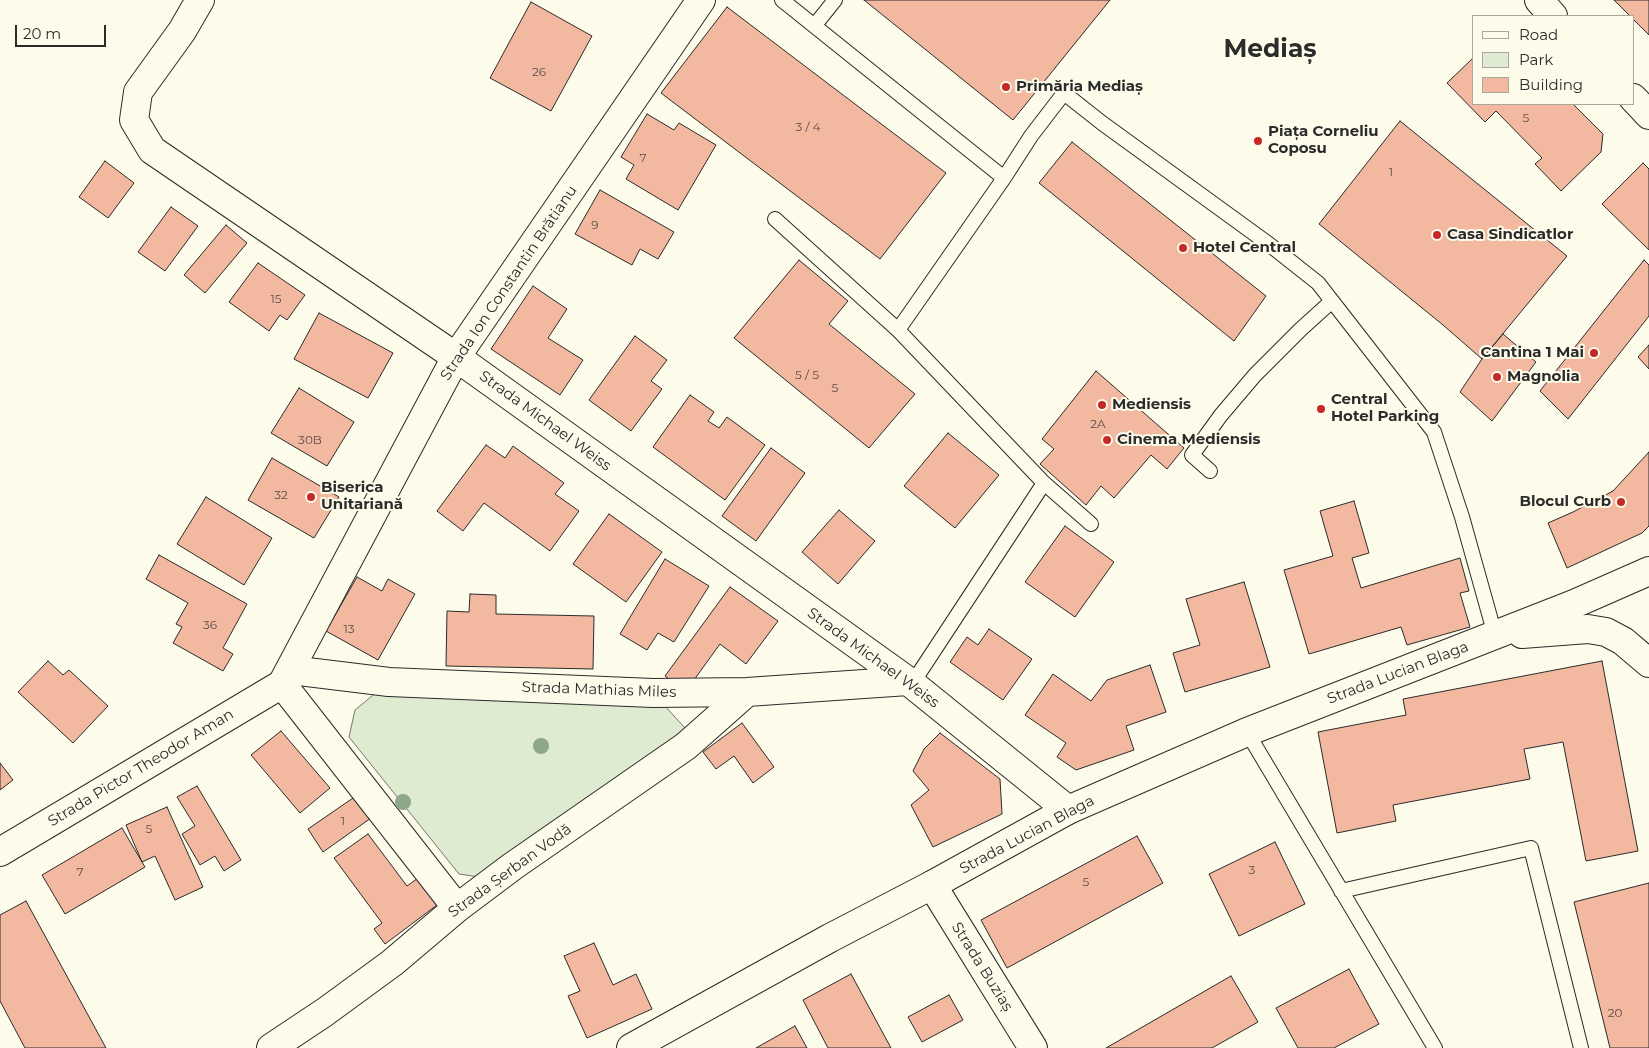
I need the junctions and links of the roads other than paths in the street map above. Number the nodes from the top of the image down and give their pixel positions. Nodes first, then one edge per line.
1 (200, 0) edge
2 (701, 0) edge
3 (782, 0) edge
4 (835, 0) edge
5 (1539, 0) edge
6 (1552, 15) edge
7 (815, 25) junction
8 (1634, 99) edge
9 (1649, 114) edge
10 (1004, 178) junction
11 (775, 219) dead end
12 (1332, 301) junction
13 (898, 330) junction
14 (456, 357) junction
15 (1210, 471) dead end
16 (1044, 483) junction
17 (1091, 524) dead end
18 (1649, 571) edge
19 (1495, 636) junction
20 (1649, 663) edge
21 (287, 677) junction
22 (910, 682) junction
23 (747, 692) junction
24 (1247, 732) junction
25 (1068, 810) junction
26 (0, 852) edge
27 (932, 885) junction
28 (1341, 891) junction
29 (457, 908) junction
30 (270, 1048) edge
31 (631, 1048) edge
32 (1033, 1048) edge
33 (1435, 1048) edge
34 (1581, 1048) edge

1 - 14 street, Strada Michael Weiss
2 - 14 street, Strada Ion Constantin Brătianu
3 - 7 lane
4 - 7 lane
5 - 6 street
7 - 10 lane
8 - 9 street
10 - 12 lane
10 - 13 lane
11 - 13 lane
12 - 15 lane
12 - 19 lane
13 - 16 lane
14 - 21 street, Strada Ion Constantin Brătianu
14 - 22 street, Strada Michael Weiss
16 - 17 lane
16 - 22 lane
18 - 19 street, Strada Lucian Blaga
19 - 20 street, Strada Lucian Blaga
19 - 24 street, Strada Lucian Blaga
21 - 23 street, Strada Mathias Miles
21 - 26 street, Strada Pictor Theodor Aman
21 - 29 street
22 - 23 street, Strada Mathias Miles
22 - 25 street, Strada Michael Weiss
23 - 29 street, Strada Șerban Vodă
24 - 25 street, Strada Lucian Blaga
24 - 28 lane
25 - 27 street, Strada Lucian Blaga
27 - 31 street, Strada Lucian Blaga
27 - 32 street, Strada Buziaș
28 - 33 lane
28 - 34 lane
29 - 30 street, Strada Șerban Vodă

